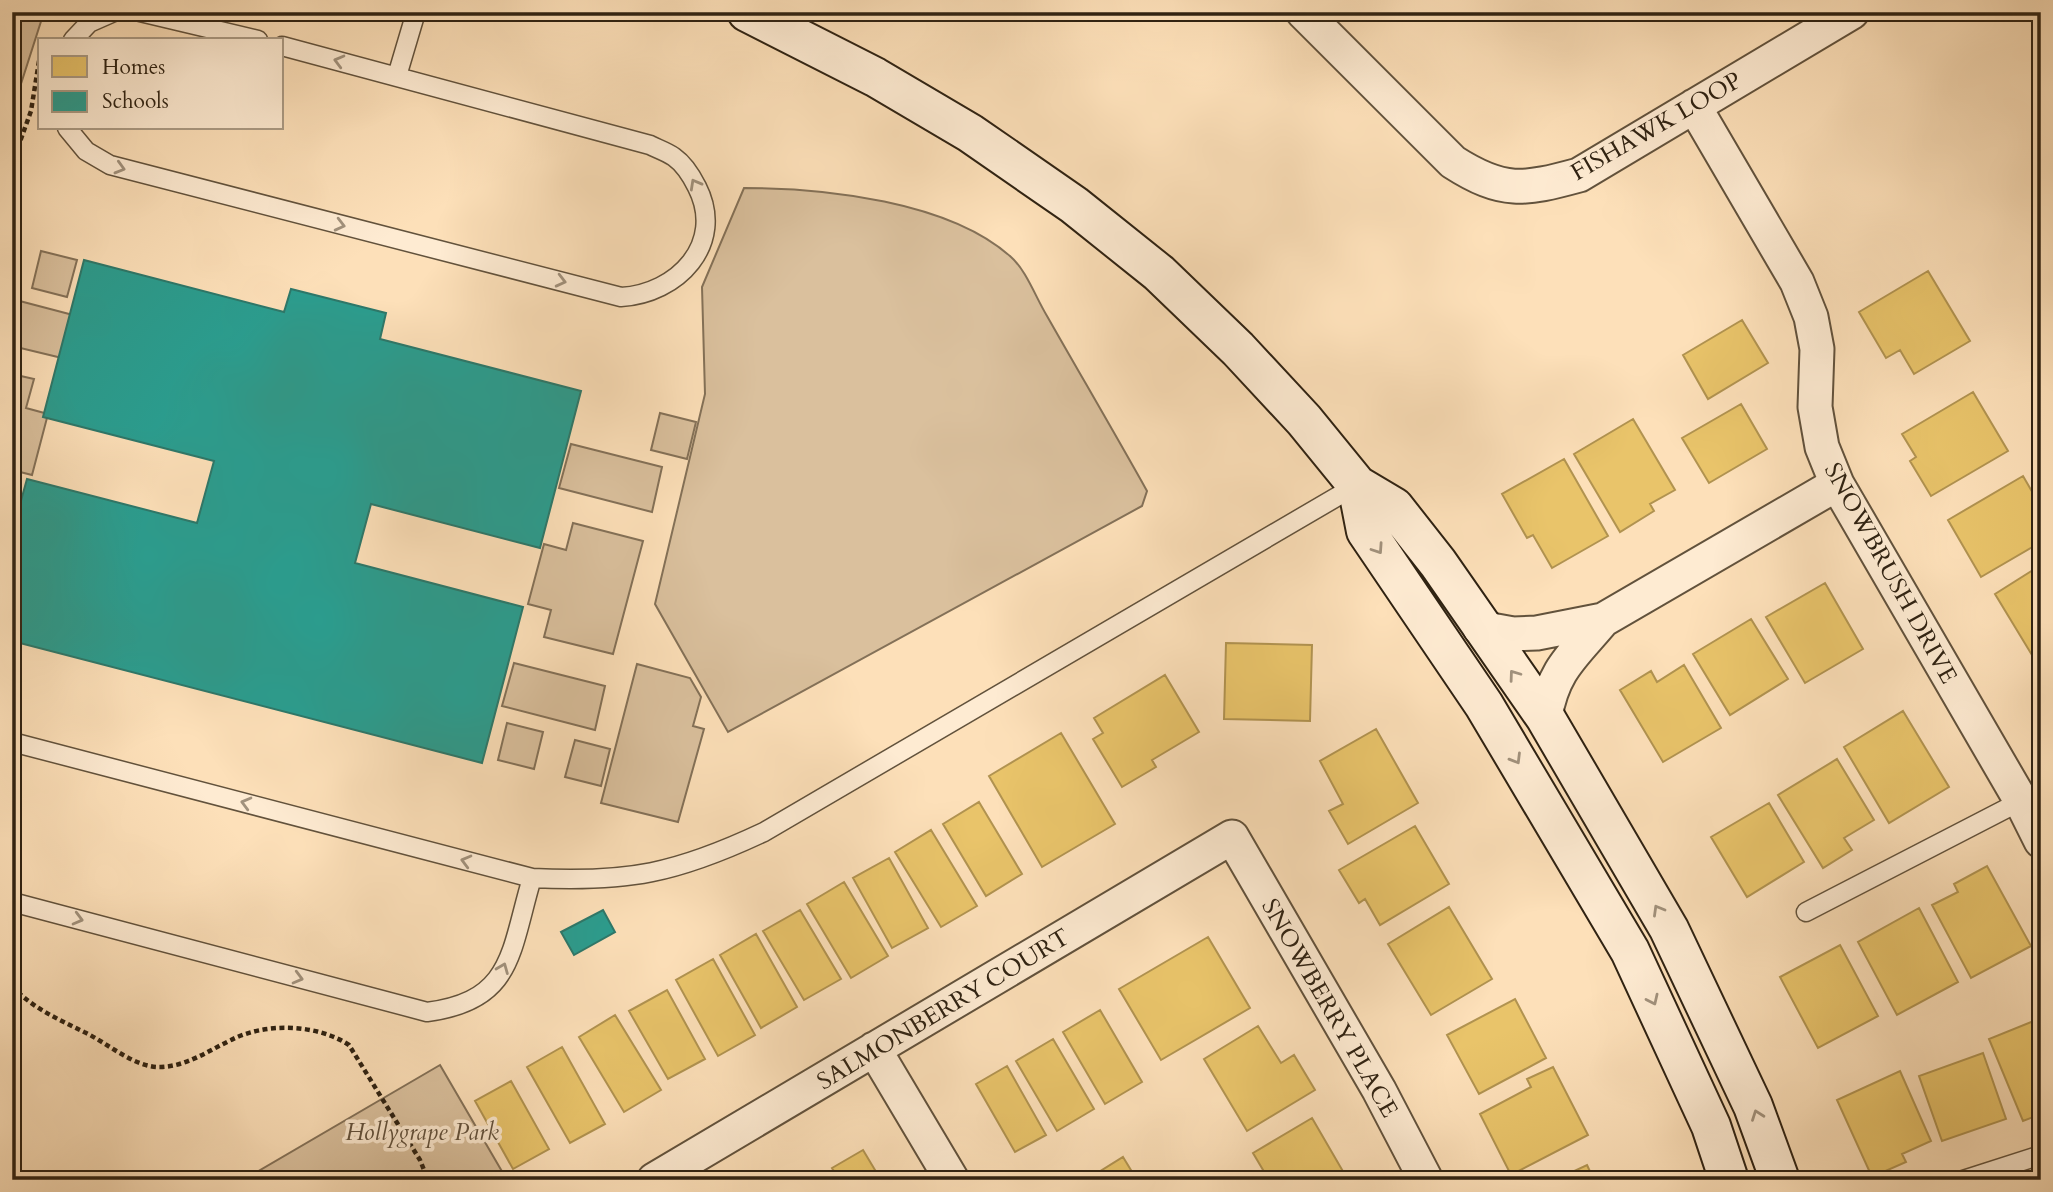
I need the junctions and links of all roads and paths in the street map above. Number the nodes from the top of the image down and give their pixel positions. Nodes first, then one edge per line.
1 (114, 12) edge
2 (141, 12) edge
3 (415, 12) edge
4 (747, 12) edge
5 (1303, 12) edge
6 (1852, 12) edge
7 (75, 38) edge
8 (250, 38) edge
9 (284, 48) edge
10 (38, 67) edge
11 (397, 76) junction
12 (1694, 106) junction
13 (69, 130) edge
14 (12, 163) edge
15 (1357, 485) junction
16 (1837, 485) junction
17 (1603, 620) junction
18 (1480, 628) junction
19 (1545, 717) junction
20 (12, 742) edge
21 (2021, 801) junction
22 (1232, 837) joint
23 (2041, 841) edge
24 (532, 878) junction
25 (12, 902) edge
26 (1806, 912) dead end
27 (12, 986) edge
28 (874, 1049) junction
29 (2041, 1155) edge
30 (429, 1180) edge
31 (654, 1180) edge
32 (952, 1180) edge
33 (1426, 1180) edge
34 (1729, 1180) edge
35 (1780, 1180) edge
36 (1964, 1180) edge

1 - 7 lane
2 - 8 lane
3 - 11 lane
4 - 15 main road
5 - 12 street, FISHAWK LOOP
6 - 12 street, FISHAWK LOOP
11 -> 9 lane
10 - 14 path
13 -> 11 lane
12 - 16 street, SNOWBRUSH DRIVE
15 - 18 main road
15 - 24 lane
15 -> 34 main road
16 - 17 street
16 - 21 street, SNOWBRUSH DRIVE
17 - 18 street
17 - 19 street
19 -> 18 main road
35 -> 19 main road
24 -> 20 lane
21 - 23 street, SNOWBRUSH DRIVE
21 - 26 lane
22 - 28 street, SALMONBERRY COURT
22 - 33 street, SNOWBERRY PLACE
25 -> 24 lane
27 - 30 path
28 - 31 street, SALMONBERRY COURT
28 - 32 street
29 - 36 lane

